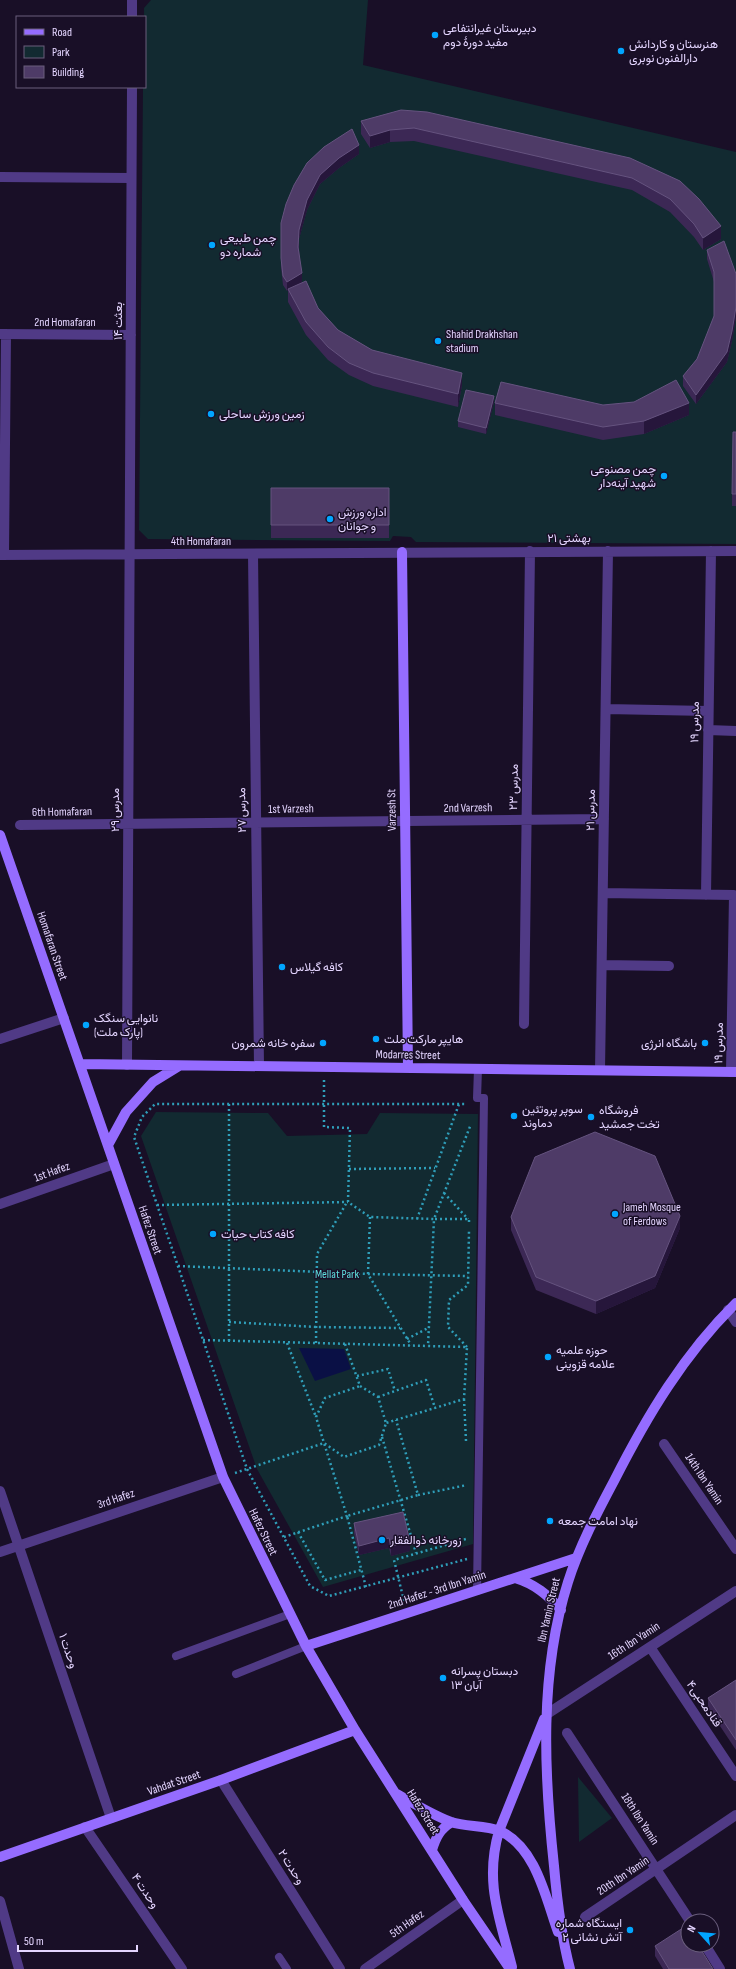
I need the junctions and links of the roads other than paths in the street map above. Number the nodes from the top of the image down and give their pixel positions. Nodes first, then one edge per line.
1 (132, 0) edge
2 (132, 16) edge
3 (132, 88) edge
4 (0, 177) edge
5 (131, 178) junction
6 (3, 334) edge
7 (131, 335) junction
8 (711, 550) junction
9 (736, 550) edge
10 (530, 551) junction
11 (608, 551) junction
12 (402, 552) junction
13 (253, 554) junction
14 (2, 555) edge
15 (130, 555) junction
16 (606, 709) junction
17 (708, 711) junction
18 (708, 730) junction
19 (736, 731) edge
20 (604, 819) junction
21 (527, 820) junction
22 (405, 821) junction
23 (256, 823) junction
24 (128, 824) junction
25 (20, 825) dead end
26 (0, 836) edge
27 (603, 893) junction
28 (706, 895) junction
29 (735, 922) edge
30 (602, 965) junction
31 (669, 966) dead end
32 (734, 989) edge
33 (64, 1018) junction
34 (524, 1024) dead end
35 (0, 1039) edge
36 (80, 1064) junction
37 (127, 1065) junction
38 (179, 1065) junction
39 (259, 1066) junction
40 (408, 1068) junction
41 (478, 1069) junction
42 (600, 1070) junction
43 (734, 1072) edge
44 (108, 1145) junction
45 (114, 1164) junction
46 (0, 1204) edge
47 (736, 1303) edge
48 (728, 1310) junction
49 (736, 1322) edge
50 (664, 1444) dead end
51 (223, 1477) junction
52 (0, 1491) edge
53 (18, 1546) junction
54 (736, 1550) edge
55 (0, 1552) edge
56 (576, 1558) junction
57 (515, 1578) junction
58 (477, 1591) junction
59 (736, 1591) edge
60 (561, 1610) junction
61 (290, 1614) junction
62 (306, 1646) junction
63 (650, 1647) junction
64 (176, 1656) dead end
65 (236, 1674) dead end
66 (547, 1714) junction
67 (355, 1730) junction
68 (568, 1733) dead end
69 (736, 1776) edge
70 (221, 1780) junction
71 (396, 1794) junction
72 (736, 1815) edge
73 (111, 1818) junction
74 (452, 1822) junction
75 (85, 1827) junction
76 (499, 1831) junction
77 (432, 1850) junction
78 (0, 1857) edge
79 (656, 1869) junction
80 (463, 1900) junction
81 (0, 1901) edge
82 (685, 1913) edge
83 (585, 1918) dead end
84 (565, 1951) junction
85 (710, 1953) edge
86 (279, 1957) dead end
87 (19, 1969) edge
88 (182, 1969) edge
89 (287, 1969) edge
90 (340, 1969) edge
91 (365, 1969) edge
92 (512, 1969) edge
93 (570, 1969) edge
94 (720, 1969) edge

1 - 2 street
3 - 5 street, بعثت ۱۴
4 - 5 street
5 - 7 street, بعثت ۱۴
6 - 7 street, 2nd Homafaran
6 - 14 street
7 - 15 street, بعثت ۱۴
8 - 9 street, بهشتی ۲۱
8 - 11 street, بهشتی ۲۱
8 - 17 street, مدرس ۱۹
10 - 11 street, بهشتی ۲۱
10 - 12 street, بهشتی ۲۱
10 - 21 street, مدرس ۲۳
11 - 16 street, مدرس ۲۱
12 - 13 street, 4th Homafaran
12 - 22 main road, Varzesh St
13 - 15 street, 4th Homafaran
13 - 23 street, مدرس ۲۷
14 - 15 street, 4th Homafaran
15 - 24 street, مدرس ۲۹
16 - 17 street
16 - 20 street, مدرس ۲۱
17 - 18 street, مدرس ۱۹
18 - 19 street
18 - 28 street, مدرس ۱۹
20 - 21 street, 2nd Varzesh
20 - 27 street, مدرس ۲۱
21 - 22 street, 2nd Varzesh
21 - 34 street, مدرس ۲۳
22 - 23 street, 1st Varzesh
22 - 40 main road, Varzesh St
23 - 24 street, 1st Varzesh
23 - 39 street, مدرس ۲۷
24 - 25 street, 6th Homafaran
24 - 37 street, مدرس ۲۹
26 - 33 main road, Homafaran Street
27 - 28 street
27 - 30 street, مدرس ۲۱
28 - 29 street, مدرس ۱۹
29 - 32 street, مدرس ۱۹
30 - 31 street
30 - 42 street, مدرس ۲۱
32 - 43 street, مدرس ۱۹
33 - 35 street
33 - 36 main road, Homafaran Street
36 - 37 main road, Modarres Street
36 - 44 main road, Hafez Street
37 - 38 main road, Modarres Street
38 - 39 main road, Modarres Street
38 - 44 main road
39 - 40 main road, Modarres Street
40 - 41 main road, Modarres Street
41 - 42 main road, Modarres Street
41 - 58 lane
42 - 43 main road, Modarres Street
44 - 45 main road, Hafez Street
45 - 46 street, 1st Hafez
45 - 51 main road, Hafez Street
47 - 48 main road, Ibn Yamin Street
48 - 49 street
48 - 56 main road, Ibn Yamin Street
50 - 54 street, 14th Ibn Yamin
51 - 53 street, 3rd Hafez
51 - 61 main road, Hafez Street
52 - 53 street, وحدت ۱
53 - 55 street, 3rd Hafez
53 - 73 street, وحدت ۱
56 - 57 main road, 2nd Hafez - 3rd Ibn Yamin
56 - 60 main road, Ibn Yamin Street
57 - 58 main road, 2nd Hafez - 3rd Ibn Yamin
57 - 60 main road
58 - 62 main road, 2nd Hafez - 3rd Ibn Yamin
59 - 63 street, 16th Ibn Yamin
60 - 66 main road, Ibn Yamin Street
61 - 62 main road, Hafez Street
61 - 64 lane
62 - 65 lane
62 - 67 main road, Hafez Street
63 - 66 street, 16th Ibn Yamin
63 - 69 street, قنادمحبی۴
66 - 76 main road
66 - 84 main road, Ibn Yamin Street
67 - 70 main road, Vahdat Street
67 - 71 main road, Hafez Street
68 - 79 street, 18th Ibn Yamin
70 - 73 main road, Vahdat Street
70 - 90 street, وحدت ۲
71 - 74 main road
71 - 77 main road, Hafez Street
72 - 79 street, 20th Ibn Yamin
73 - 75 main road, Vahdat Street
74 - 76 main road
74 - 77 main road
75 - 78 main road, Vahdat Street
75 - 88 street, وحدت ۴
76 - 84 main road
76 - 92 main road
77 - 80 main road, Hafez Street
79 - 82 street, 18th Ibn Yamin
79 - 83 street, 20th Ibn Yamin
80 - 91 street, 5th Hafez
80 - 92 main road, Hafez Street
81 - 87 street
84 - 93 main road, Ibn Yamin Street
85 - 94 street
86 - 89 lane

